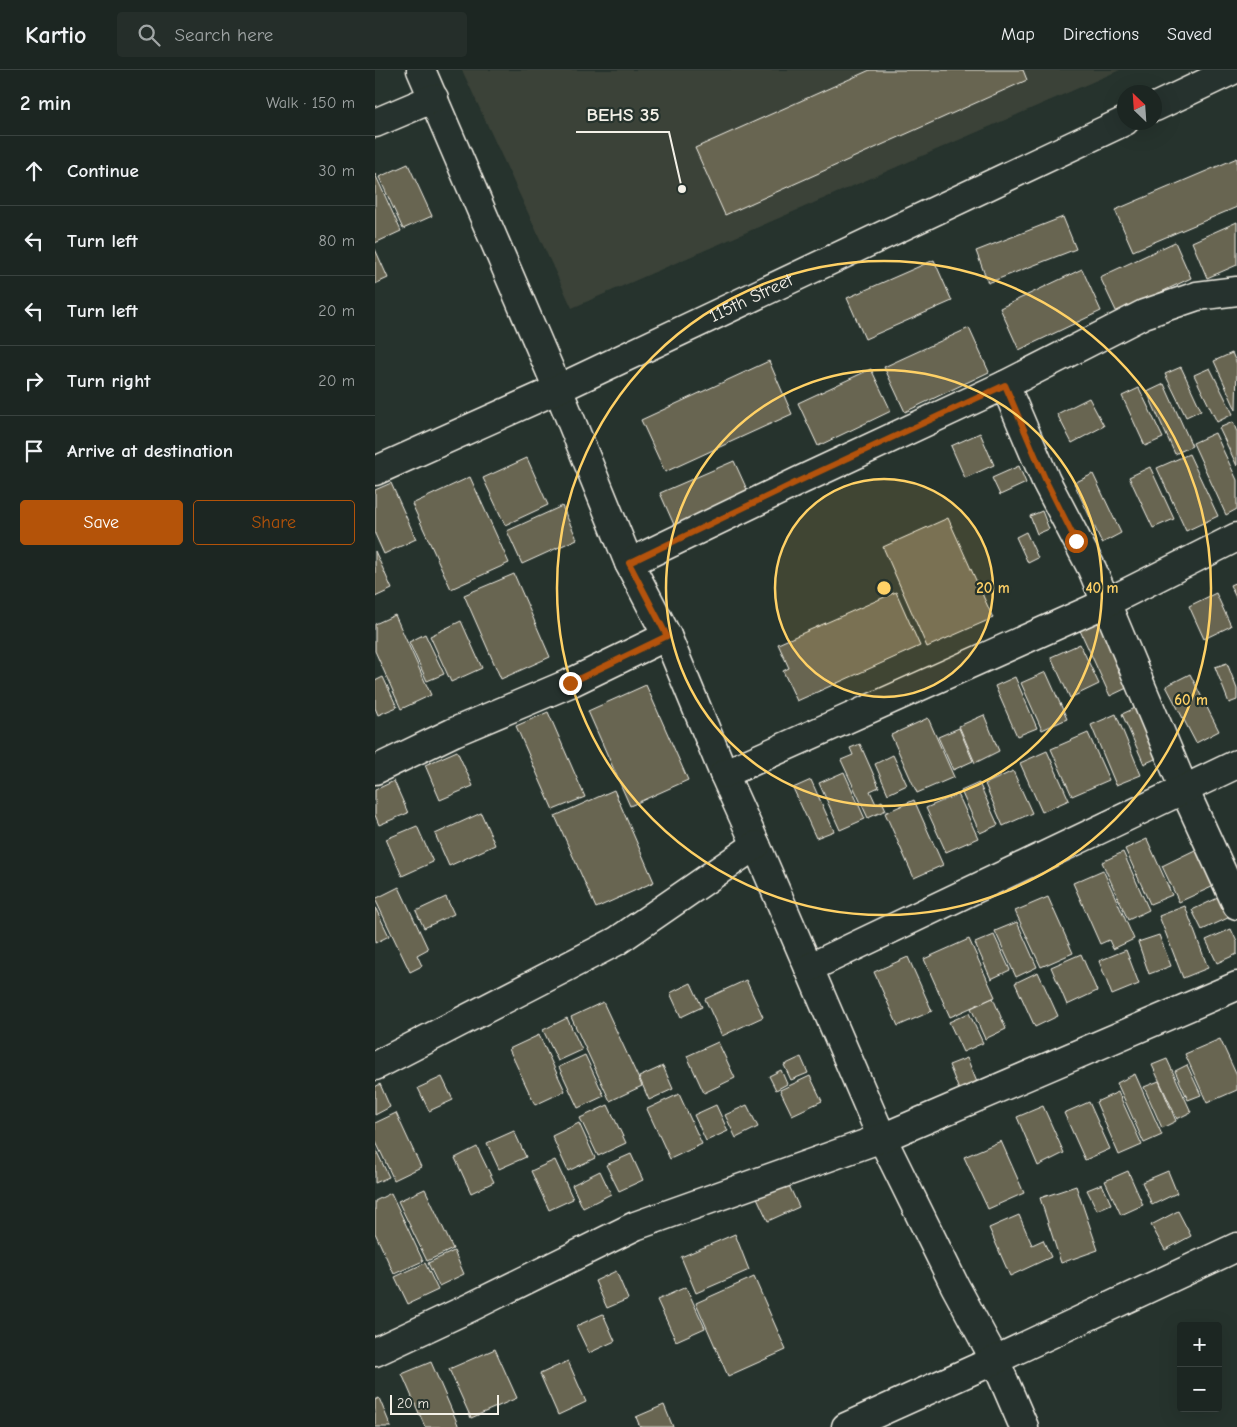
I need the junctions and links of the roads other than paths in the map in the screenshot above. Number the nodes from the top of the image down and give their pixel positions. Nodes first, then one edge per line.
1 (421, 70) edge
2 (1233, 70) edge
3 (434, 98) junction
4 (1162, 104) edge
5 (375, 123) edge
6 (1117, 125) edge
7 (1237, 291) edge
8 (1005, 385) junction
9 (558, 389) junction
10 (375, 471) edge
11 (1237, 537) edge
12 (629, 563) junction
13 (1106, 603) junction
14 (667, 636) junction
15 (1237, 764) edge
16 (375, 770) edge
17 (724, 774) junction
18 (1184, 789) junction
19 (756, 845) junction
20 (1237, 905) edge
21 (809, 968) junction
22 (1237, 986) edge
23 (375, 1066) edge
24 (883, 1138) junction
25 (1237, 1247) edge
26 (375, 1352) edge
27 (995, 1360) junction
28 (846, 1427) edge
29 (1024, 1427) edge

1 - 3 street
2 - 4 street
3 - 5 street
3 - 9 street
6 - 9 street, 115th Street
7 - 8 street
8 - 12 street
8 - 13 street
9 - 10 street, 115th Street
9 - 12 street
11 - 13 street
12 - 14 street
13 - 17 street
13 - 18 street
14 - 16 street
14 - 17 street
15 - 18 street
17 - 19 street
18 - 20 street
18 - 21 street
19 - 21 street
19 - 23 street
21 - 24 street
22 - 24 street
24 - 26 street
24 - 27 street
25 - 27 street
27 - 28 street
27 - 29 street

